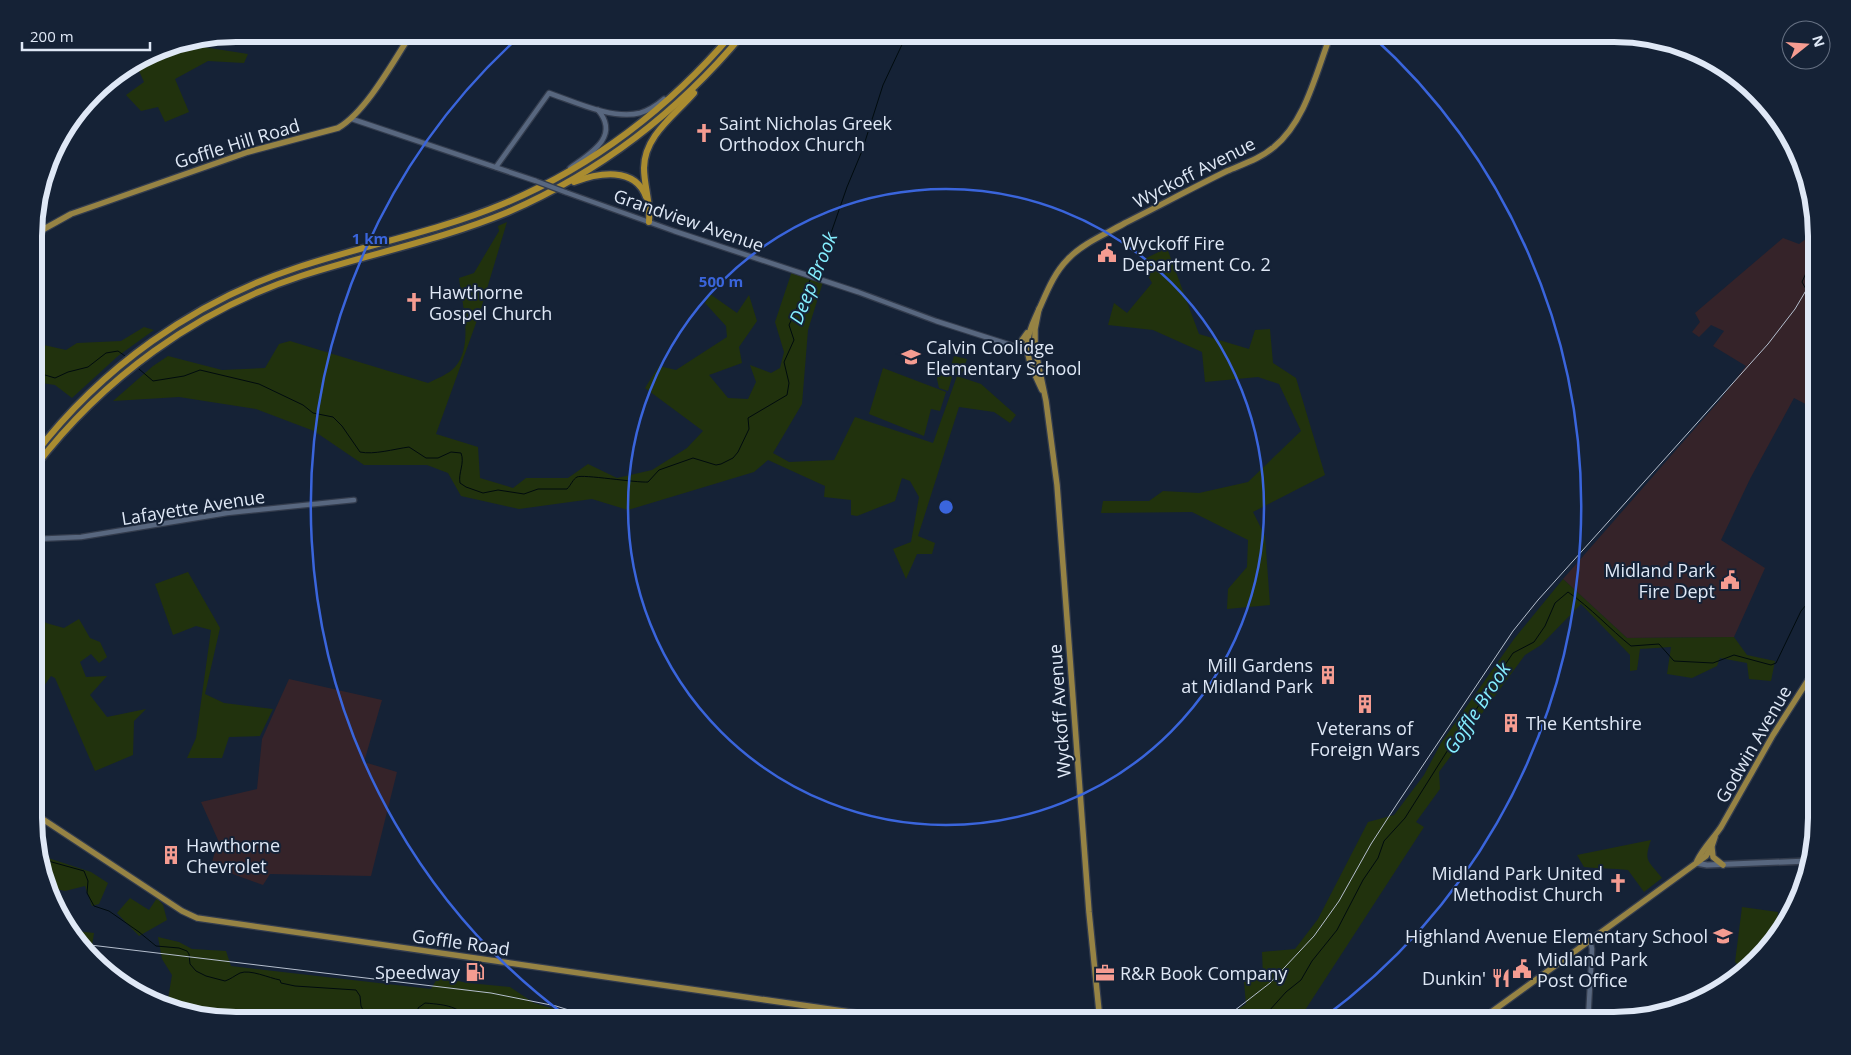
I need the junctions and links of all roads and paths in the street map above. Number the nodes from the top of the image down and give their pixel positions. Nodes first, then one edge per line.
1 (406, 42) edge
2 (725, 42) edge
3 (736, 42) edge
4 (1328, 42) edge
5 (722, 58) junction
6 (695, 74) junction
7 (598, 110) junction
8 (352, 119) junction
9 (496, 167) junction
10 (547, 183) junction
11 (550, 192) junction
12 (649, 222) junction
13 (43, 230) edge
14 (1039, 309) junction
15 (1030, 326) junction
16 (1016, 347) junction
17 (1026, 347) junction
18 (1035, 348) junction
19 (1046, 399) junction
20 (42, 447) edge
21 (42, 460) edge
22 (354, 500) dead end
23 (42, 539) edge
24 (1808, 680) edge
25 (42, 818) edge
26 (1715, 837) junction
27 (1712, 846) junction
28 (1804, 861) edge
29 (1696, 863) junction
30 (1723, 865) junction
31 (1590, 940) junction
32 (850, 1012) edge
33 (1099, 1012) edge
34 (1491, 1012) edge
35 (1588, 1012) edge

1 - 8 main road, Goffle Hill Road
2 - 6 highway
3 - 5 highway
4 - 14 main road, Wyckoff Avenue
5 - 11 highway
5 - 12 highway
6 - 7 street
6 - 10 highway
7 - 9 street
7 - 10 street
8 - 9 street, Grandview Avenue
8 - 13 main road, Goffle Hill Road
9 - 12 street, Grandview Avenue, bridge
10 - 20 highway
11 - 12 highway
11 - 21 highway
12 - 16 street, Grandview Avenue
14 - 15 main road, Wyckoff Avenue
14 - 18 main road, Wyckoff Avenue
15 - 16 main road
15 - 17 main road, Wyckoff Avenue
16 - 17 main road
17 - 18 main road
17 - 19 main road, Wyckoff Avenue
18 - 19 main road, Wyckoff Avenue
19 - 33 main road, Wyckoff Avenue
22 - 23 street, Lafayette Avenue
24 - 26 main road, Godwin Avenue
25 - 32 main road, Goffle Road
26 - 27 main road, Godwin Avenue
26 - 29 main road, Godwin Avenue
27 - 29 main road, Godwin Avenue
27 - 30 main road
28 - 30 main road
29 - 30 main road
29 - 31 main road, Godwin Avenue
31 - 34 main road, Godwin Avenue
31 - 35 street

